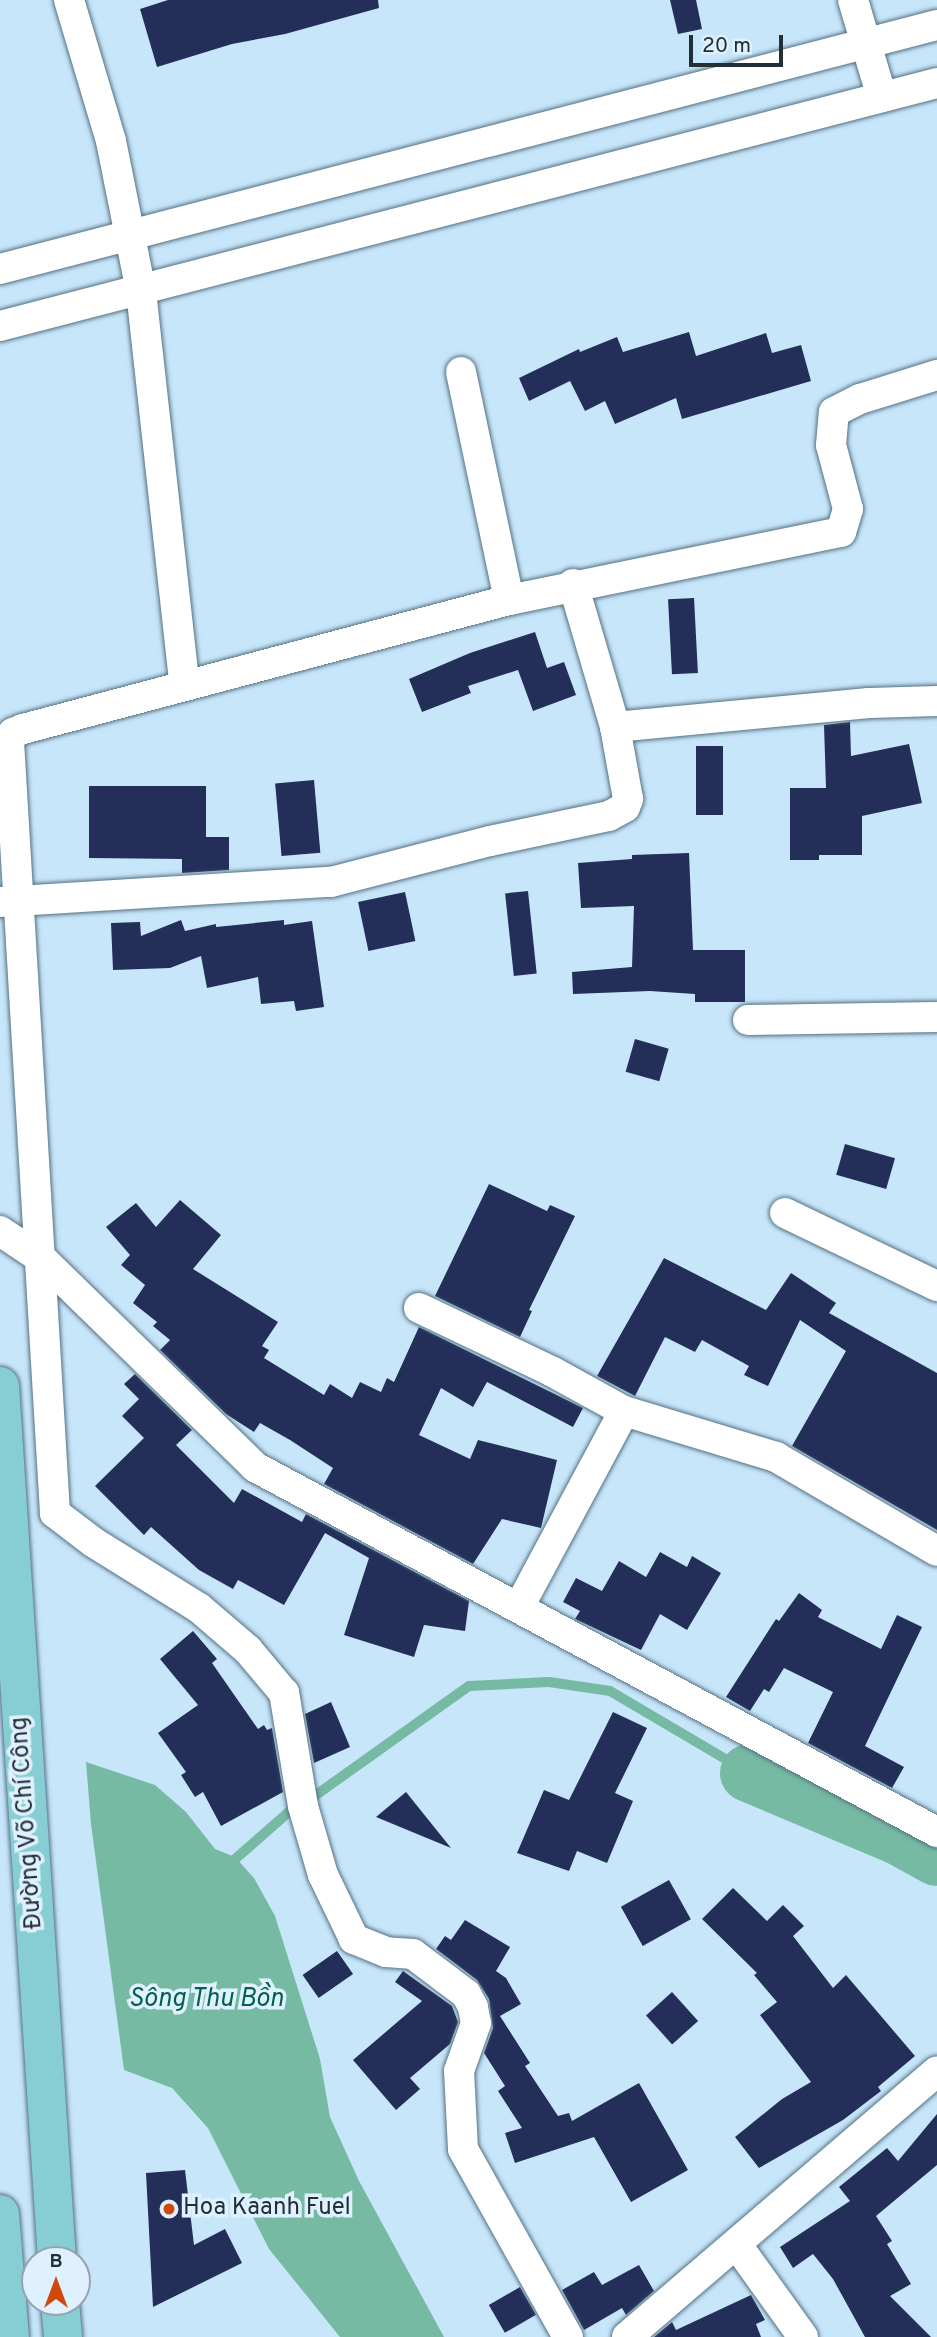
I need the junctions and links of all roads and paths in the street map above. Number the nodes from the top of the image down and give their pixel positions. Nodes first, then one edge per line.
1 (69, 0) edge
2 (853, 0) edge
3 (937, 25) edge
4 (864, 43) junction
5 (937, 83) edge
6 (882, 97) junction
7 (129, 235) junction
8 (0, 269) edge
9 (141, 291) junction
10 (0, 326) edge
11 (461, 372) dead end
12 (937, 375) edge
13 (573, 584) junction
14 (509, 600) junction
15 (184, 683) junction
16 (937, 701) edge
17 (615, 727) junction
18 (9, 901) edge
19 (937, 1017) edge
20 (748, 1020) dead end
21 (785, 1213) dead end
22 (0, 1231) edge
23 (42, 1259) junction
24 (937, 1286) edge
25 (419, 1308) dead end
26 (0, 1387) edge
27 (624, 1411) junction
28 (937, 1551) edge
29 (519, 1607) junction
30 (937, 1832) edge
31 (937, 2071) edge
32 (0, 2214) edge
33 (737, 2245) junction
34 (56, 2246) edge
35 (61, 2316) edge
36 (9, 2337) edge
37 (63, 2337) edge
38 (568, 2337) edge
39 (627, 2337) edge
40 (803, 2337) edge

1 - 7 street
2 - 4 street
3 - 4 street
4 - 6 street
4 - 7 street
5 - 6 street
6 - 9 street
7 - 8 street
7 - 9 street
9 - 10 street
9 - 15 street
11 - 14 street
12 - 13 street
13 - 14 street
13 - 17 street
14 - 15 street
15 - 18 street
16 - 17 street
17 - 18 street
18 - 23 street
19 - 20 street
21 - 24 street
22 - 23 street
23 - 29 street
23 - 38 street
25 - 27 street
26 - 34 main road, Đường Võ Chí Công
27 - 28 street
27 - 29 street
29 - 30 street
31 - 33 street
32 - 36 main road
33 - 39 street
33 - 40 street
35 - 37 main road

